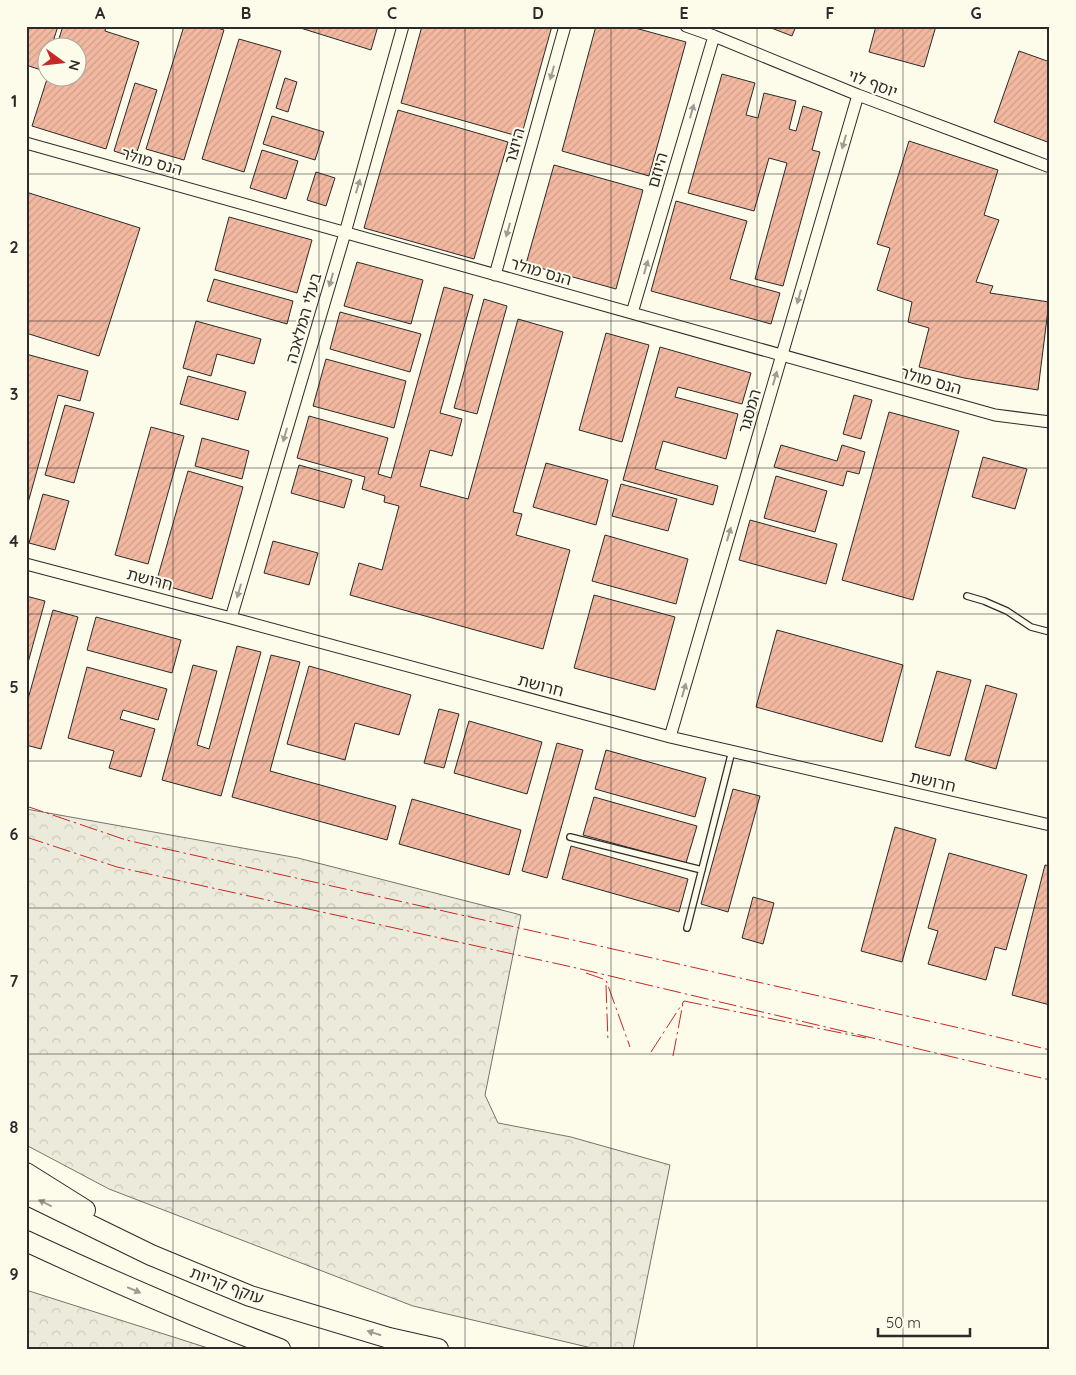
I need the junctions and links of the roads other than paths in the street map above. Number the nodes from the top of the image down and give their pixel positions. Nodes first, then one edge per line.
1 (403, 26) edge
2 (565, 26) edge
3 (686, 26) edge
4 (714, 36) junction
5 (858, 95) junction
6 (26, 143) edge
7 (1050, 167) edge
8 (345, 233) junction
9 (495, 275) junction
10 (632, 313) junction
11 (782, 355) junction
12 (1050, 422) edge
13 (26, 564) edge
14 (966, 596) dead end
15 (231, 618) junction
16 (1050, 632) edge
17 (670, 736) junction
18 (732, 751) junction
19 (1050, 825) edge
20 (570, 837) dead end
21 (702, 870) junction
22 (687, 928) dead end
23 (26, 1172) edge
24 (26, 1194) edge
25 (26, 1241) edge
26 (26, 1254) edge
27 (151, 1254) junction
28 (104, 1278) junction
29 (280, 1349) edge
30 (438, 1349) edge

8 -> 1 street, בעלי המלאכה
2 -> 9 street, היוצר
3 - 4 street, יוסף לוי
4 - 5 street, יוסף לוי
10 -> 4 street, היוזם
5 - 7 street, יוסף לוי
5 -> 11 street, המסגר
6 - 8 street, הנס מולר
8 - 9 street, הנס מולר
8 -> 15 street, בעלי המלאכה
9 - 10 street, הנס מולר
10 - 11 street, הנס מולר
11 - 12 street, הנס מולר
17 -> 11 street, המסגר
13 - 15 street, חרושת
14 - 16 lane
15 - 17 street, חרושת
17 - 18 street, חרושת
18 - 19 street, חרושת
18 - 21 lane
20 - 21 lane
21 - 22 lane
23 - 27 highway
27 -> 24 highway, עוקף קריות
25 - 28 highway
26 - 28 highway
30 -> 27 highway, עוקף קריות
28 -> 29 highway

